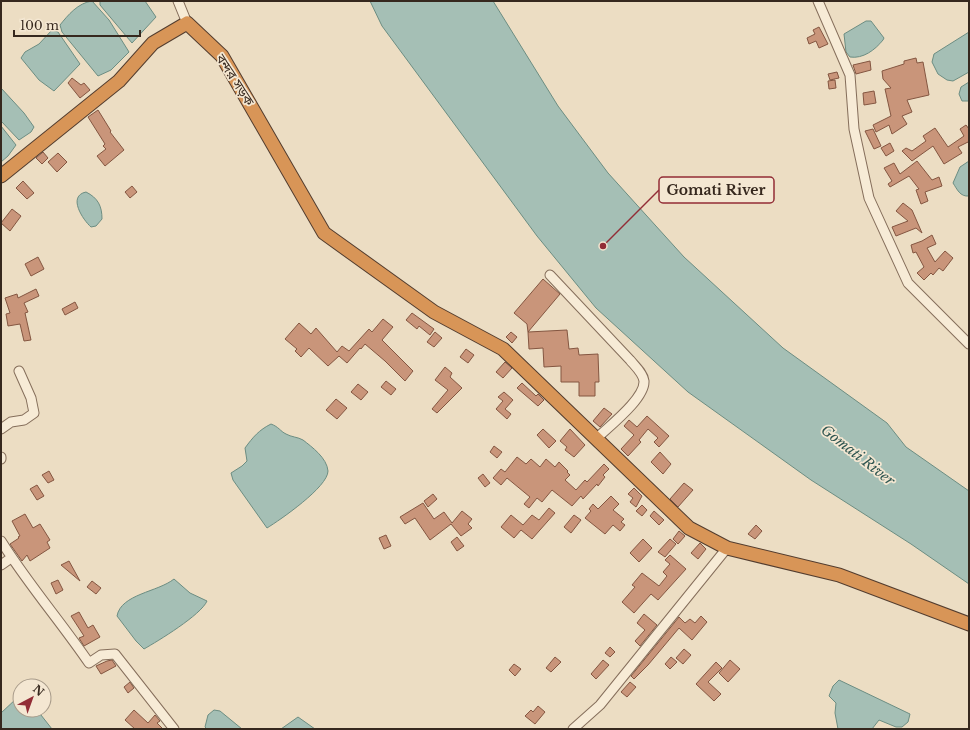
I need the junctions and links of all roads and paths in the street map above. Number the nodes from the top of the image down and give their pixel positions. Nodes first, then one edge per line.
1 (178, 1) edge
2 (818, 1) edge
3 (187, 23) junction
4 (1, 176) edge
5 (550, 275) dead end
6 (969, 344) edge
7 (19, 372) dead end
8 (1, 429) edge
9 (596, 439) junction
10 (1, 541) edge
11 (727, 548) junction
12 (11, 558) junction
13 (1, 566) edge
14 (969, 624) edge
15 (174, 729) edge
16 (573, 729) edge

1 - 3 street
2 - 6 street
3 - 4 highway
3 - 9 highway, বন্দর সড়ক
5 - 9 street
7 - 8 street
9 - 11 highway, বন্দর সড়ক
10 - 12 street
11 - 14 highway, বন্দর সড়ক
11 - 16 street
12 - 13 street
12 - 15 street

